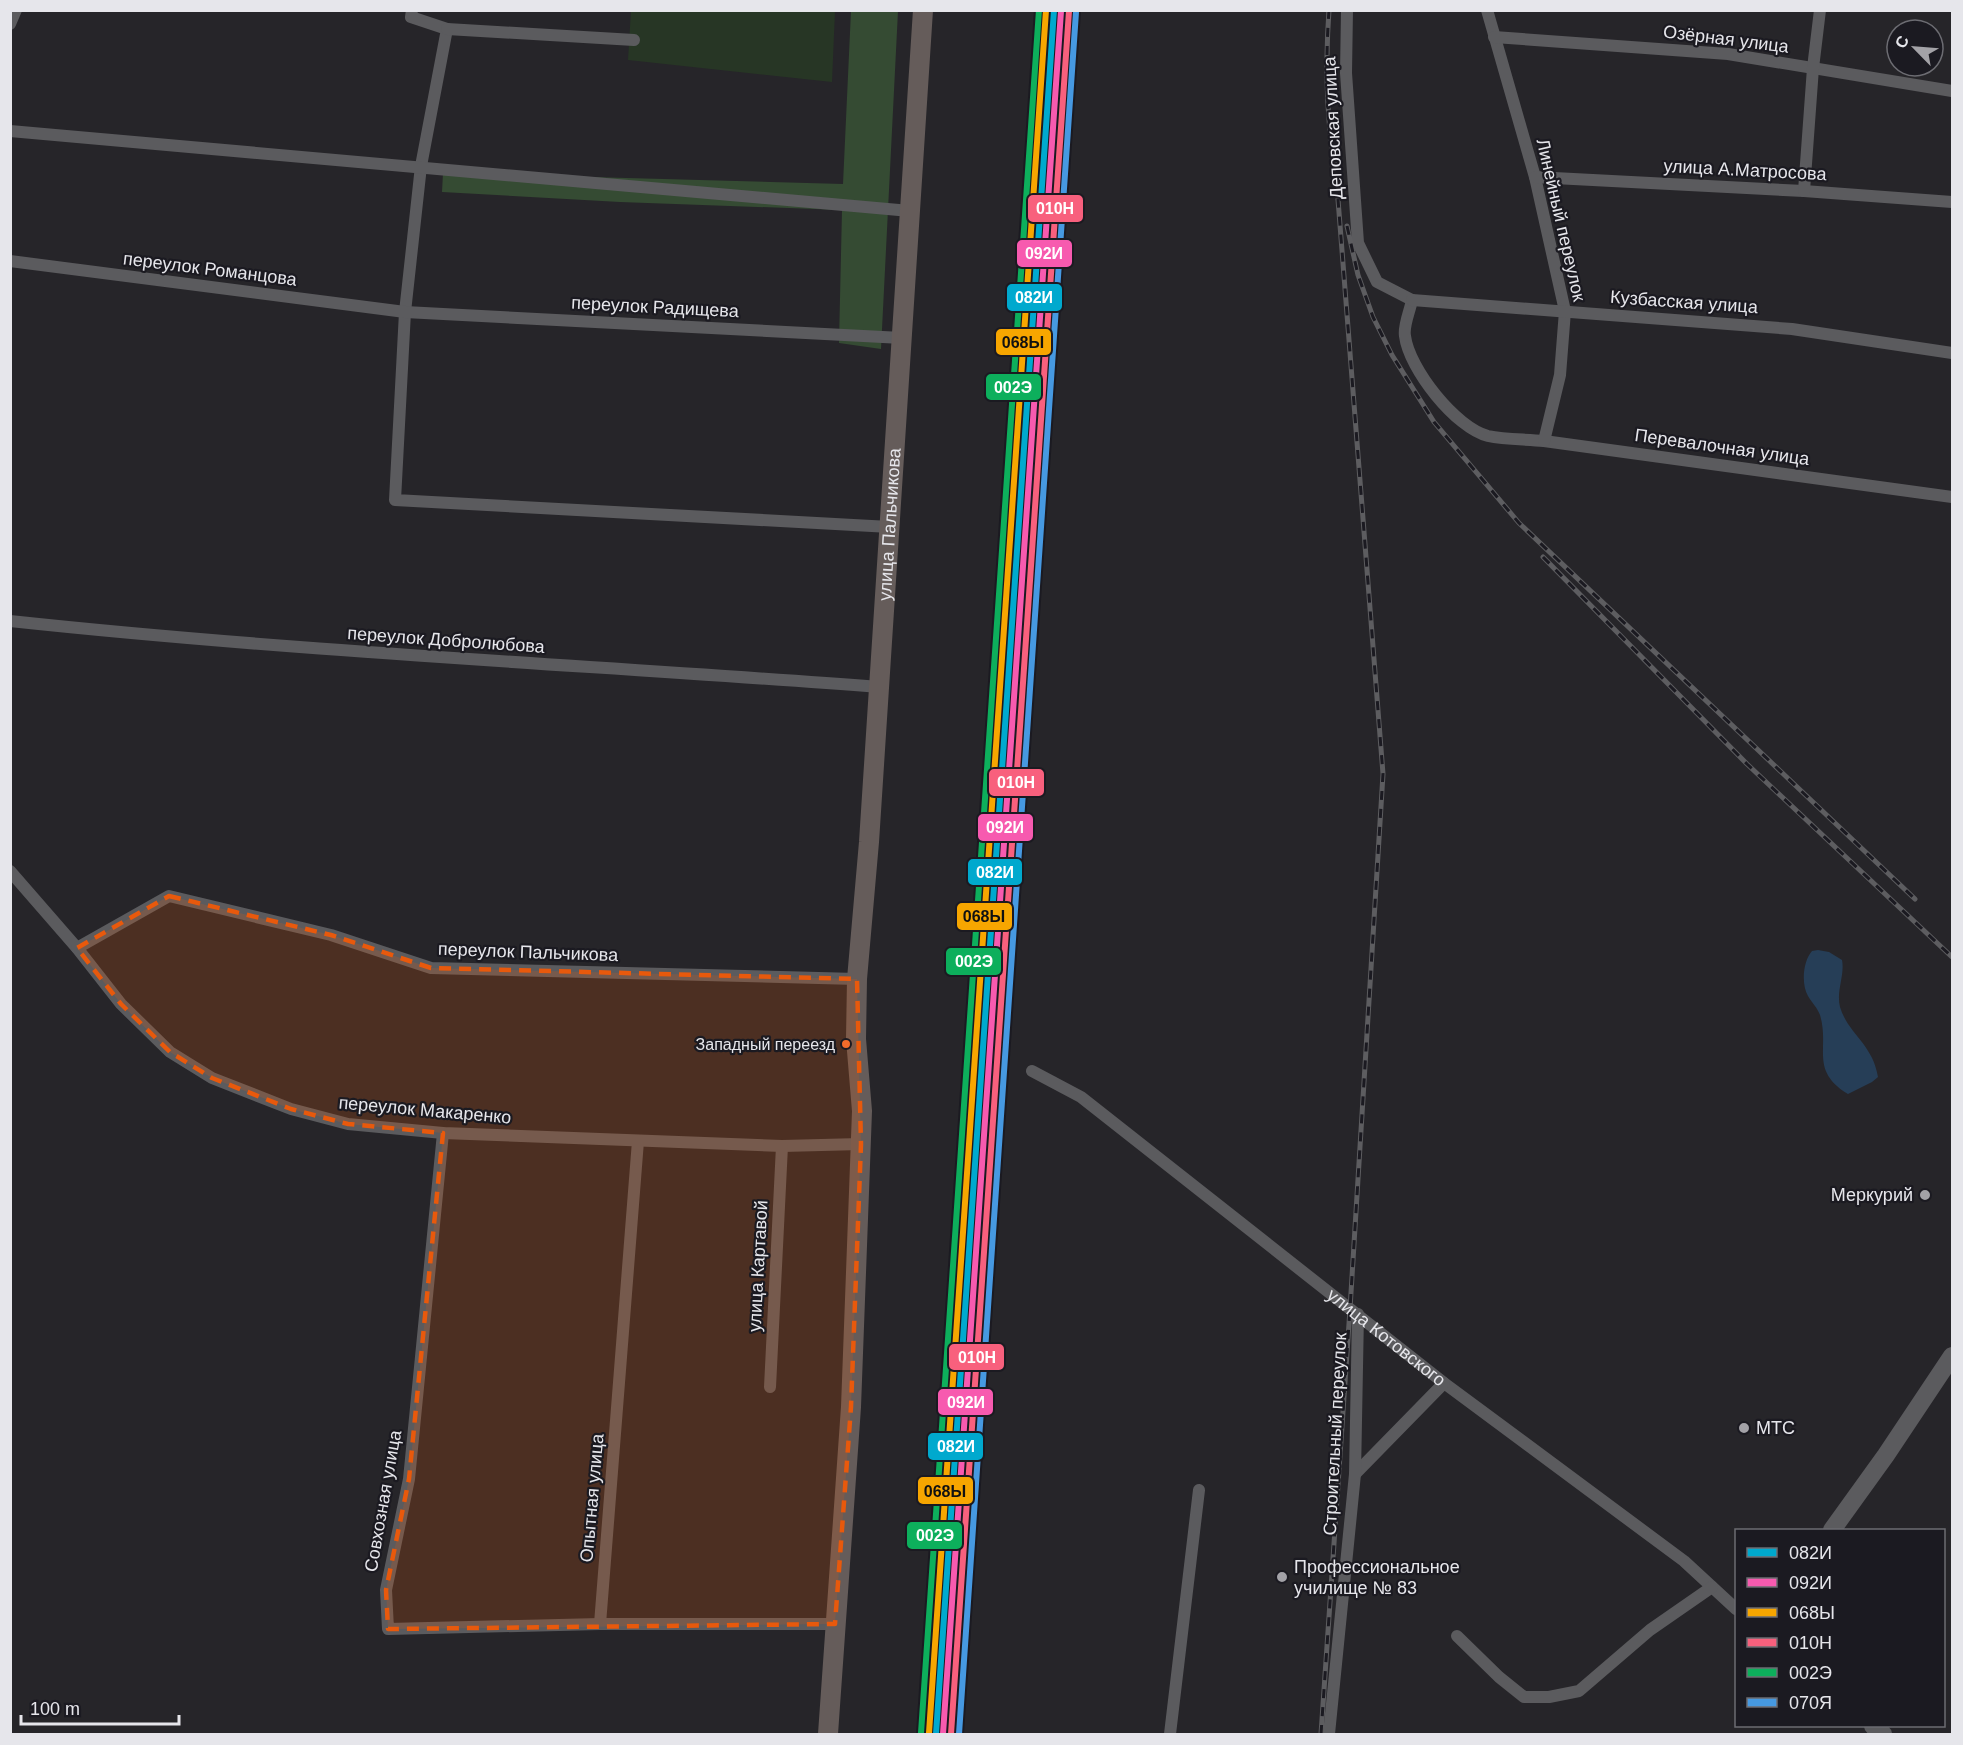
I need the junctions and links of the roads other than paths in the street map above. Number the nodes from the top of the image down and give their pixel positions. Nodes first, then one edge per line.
1 (16, 10) edge
2 (412, 10) edge
3 (923, 10) edge
4 (1347, 10) edge
5 (1487, 10) edge
6 (1820, 10) edge
7 (10, 24) edge
8 (447, 29) junction
9 (1494, 37) junction
10 (634, 40) dead end
11 (1813, 68) junction
12 (1953, 91) edge
13 (10, 130) edge
14 (421, 166) junction
15 (1535, 177) junction
16 (1804, 190) junction
17 (1953, 202) edge
18 (910, 211) junction
19 (10, 261) edge
20 (1412, 300) junction
21 (1564, 311) junction
22 (405, 312) junction
23 (902, 338) junction
24 (1953, 353) edge
25 (1544, 441) junction
26 (1953, 497) edge
27 (890, 527) junction
28 (10, 621) edge
29 (879, 687) junction
30 (10, 871) edge
31 (77, 948) junction
32 (858, 979) junction
33 (1032, 1071) dead end
34 (443, 1133) junction
35 (638, 1141) junction
36 (861, 1144) junction
37 (782, 1146) junction
38 (1358, 1314) junction
39 (1953, 1356) edge
40 (1444, 1383) junction
41 (770, 1387) dead end
42 (1355, 1474) junction
43 (1199, 1490) dead end
44 (1833, 1529) edge
45 (1712, 1587) junction
46 (1735, 1607) edge
47 (600, 1624) junction
48 (835, 1624) junction
49 (1457, 1636) dead end
50 (828, 1734) edge
51 (1170, 1734) edge
52 (1329, 1734) edge

1 - 7 street
2 - 8 street
3 - 18 main road, улица Пальчикова
4 - 20 street, Деповская улица
5 - 9 street, Линейный переулок
6 - 11 street
8 - 10 street
8 - 14 street
9 - 11 street, Озёрная улица
9 - 15 street, Линейный переулок
11 - 12 street, Озёрная улица
11 - 16 street
13 - 14 street
14 - 18 street
14 - 22 street
15 - 16 street, улица А.Матросова
15 - 21 street, Линейный переулок
16 - 17 street, улица А.Матросова
18 - 23 main road, улица Пальчикова
19 - 22 street, переулок Романцова
20 - 21 street, Кузбасская улица
20 - 25 street, Перевалочная улица
21 - 24 street, Кузбасская улица
21 - 25 street, Линейный переулок
22 - 23 street, переулок Радищева
22 - 27 street
23 - 27 main road, улица Пальчикова
25 - 26 street, Перевалочная улица
27 - 29 main road, улица Пальчикова
28 - 29 street, переулок Добролюбова
29 - 32 main road, улица Пальчикова
30 - 31 street, переулок Макаренко
31 - 32 street, переулок Пальчикова
31 - 34 street, переулок Макаренко
32 - 36 main road, улица Пальчикова
33 - 38 street, улица Котовского
34 - 35 street, переулок Макаренко
34 - 47 street, Совхозная улица
35 - 37 street, переулок Макаренко
35 - 47 street, Опытная улица
36 - 37 street, переулок Макаренко
36 - 48 main road, улица Пальчикова
37 - 41 street, улица Картавой
38 - 40 street, улица Котовского
38 - 42 street, Строительный переулок
39 - 44 main road
40 - 42 street
40 - 45 street, улица Котовского
42 - 52 street, Строительный переулок
43 - 51 street
45 - 46 street, улица Котовского
45 - 49 street
47 - 48 street
48 - 50 main road, улица Пальчикова

